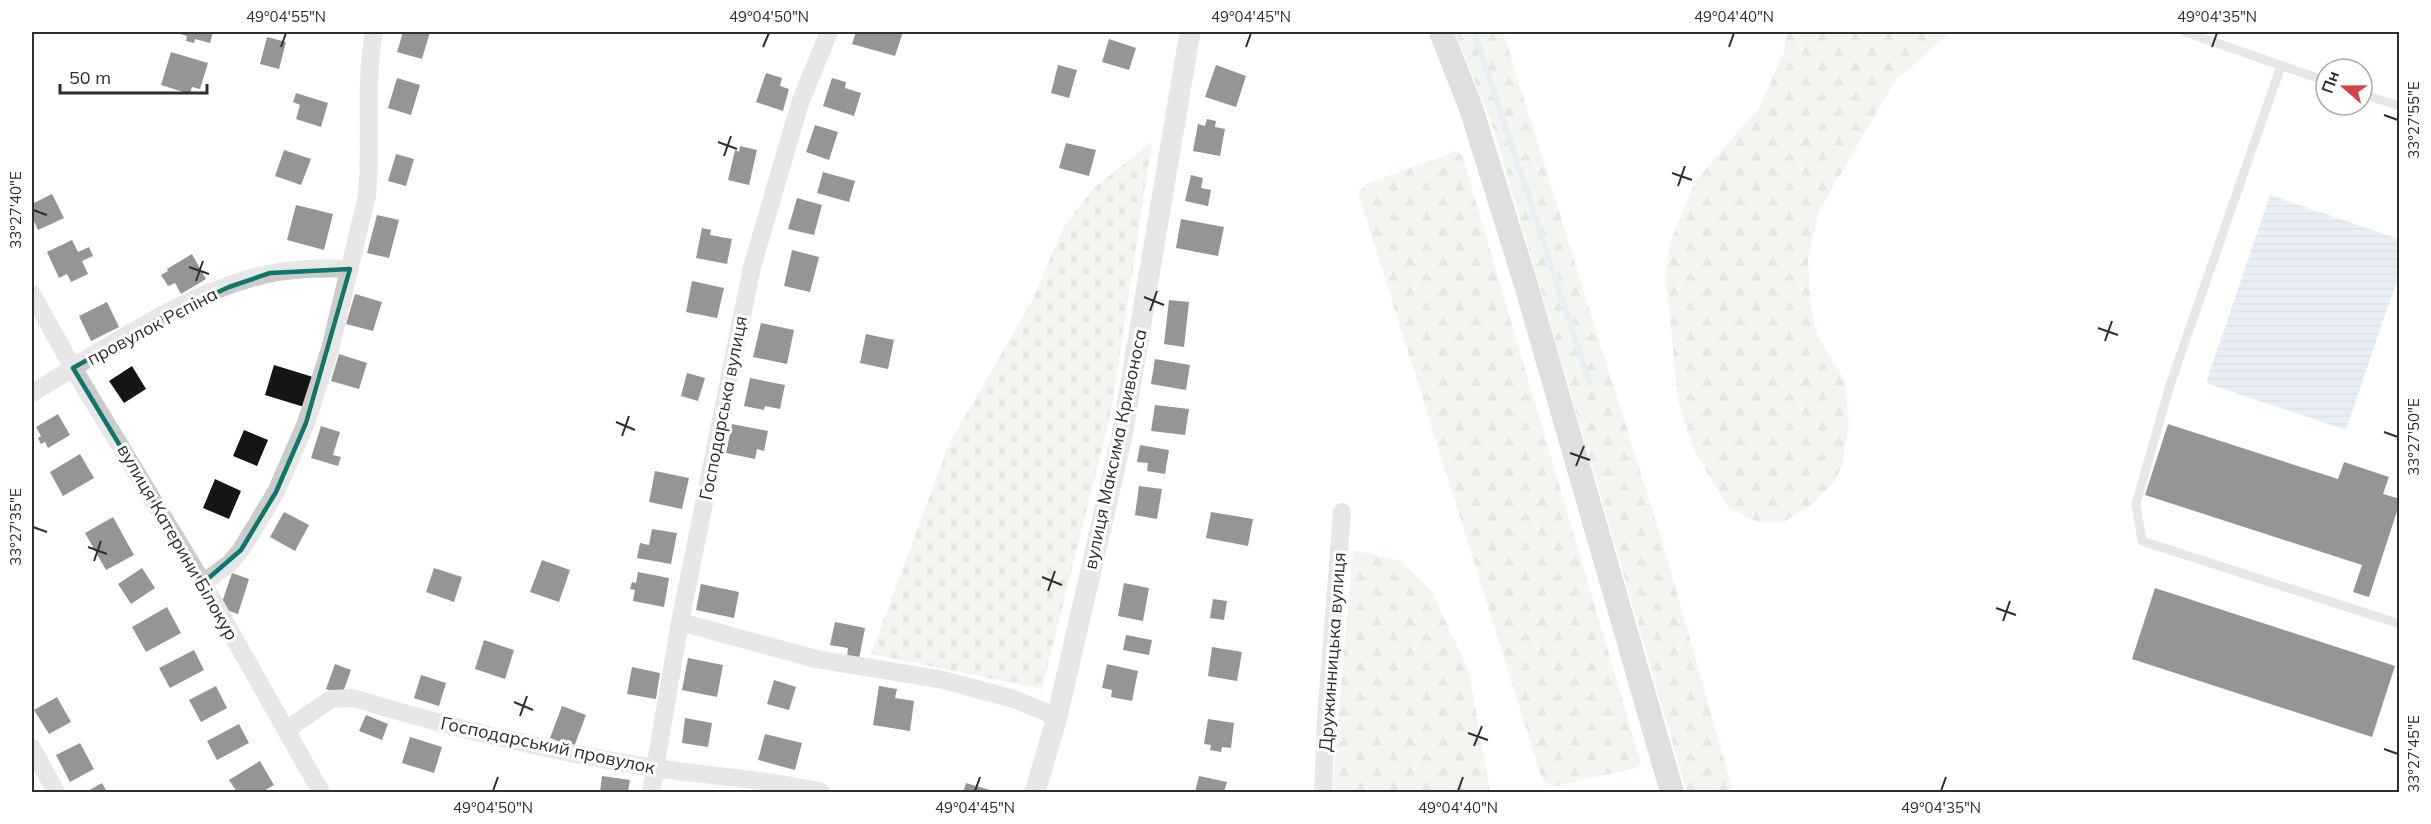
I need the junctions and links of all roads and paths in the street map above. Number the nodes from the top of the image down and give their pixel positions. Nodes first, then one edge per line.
1 (374, 32) edge
2 (829, 32) edge
3 (1190, 32) edge
4 (1441, 32) edge
5 (2185, 32) edge
6 (2281, 66) junction
7 (2314, 77) edge
8 (2374, 97) edge
9 (2400, 106) edge
10 (350, 269) junction
11 (32, 294) edge
12 (73, 368) junction
13 (32, 393) edge
14 (1342, 512) dead end
15 (203, 583) junction
16 (680, 622) junction
17 (2400, 624) edge
18 (1057, 717) junction
19 (286, 730) junction
20 (32, 748) edge
21 (655, 768) junction
22 (315, 790) edge
23 (56, 792) edge
24 (651, 792) edge
25 (821, 792) edge
26 (1035, 792) edge
27 (1323, 792) edge
28 (1672, 792) edge

1 - 10 street
2 - 16 street, Господарська вулиця
3 - 18 street, вулиця Максима Кривоноса
4 - 28 main road
5 - 6 lane
6 - 7 lane
6 - 17 lane
8 - 9 lane
10 - 12 street, провулок Рєпіна
10 - 15 street
11 - 12 street, вулиця Катерини Білокур
12 - 13 street, провулок Рєпіна
12 - 15 street, вулиця Катерини Білокур
14 - 27 street, Дружинницька вулиця
15 - 19 street, вулиця Катерини Білокур
16 - 18 street
16 - 21 street, Господарська вулиця
18 - 26 street, вулиця Максима Кривоноса
19 - 21 street, Господарський провулок
19 - 22 street, вулиця Катерини Білокур
20 - 23 street
21 - 24 street, Господарська вулиця
21 - 25 street, Господарський провулок

